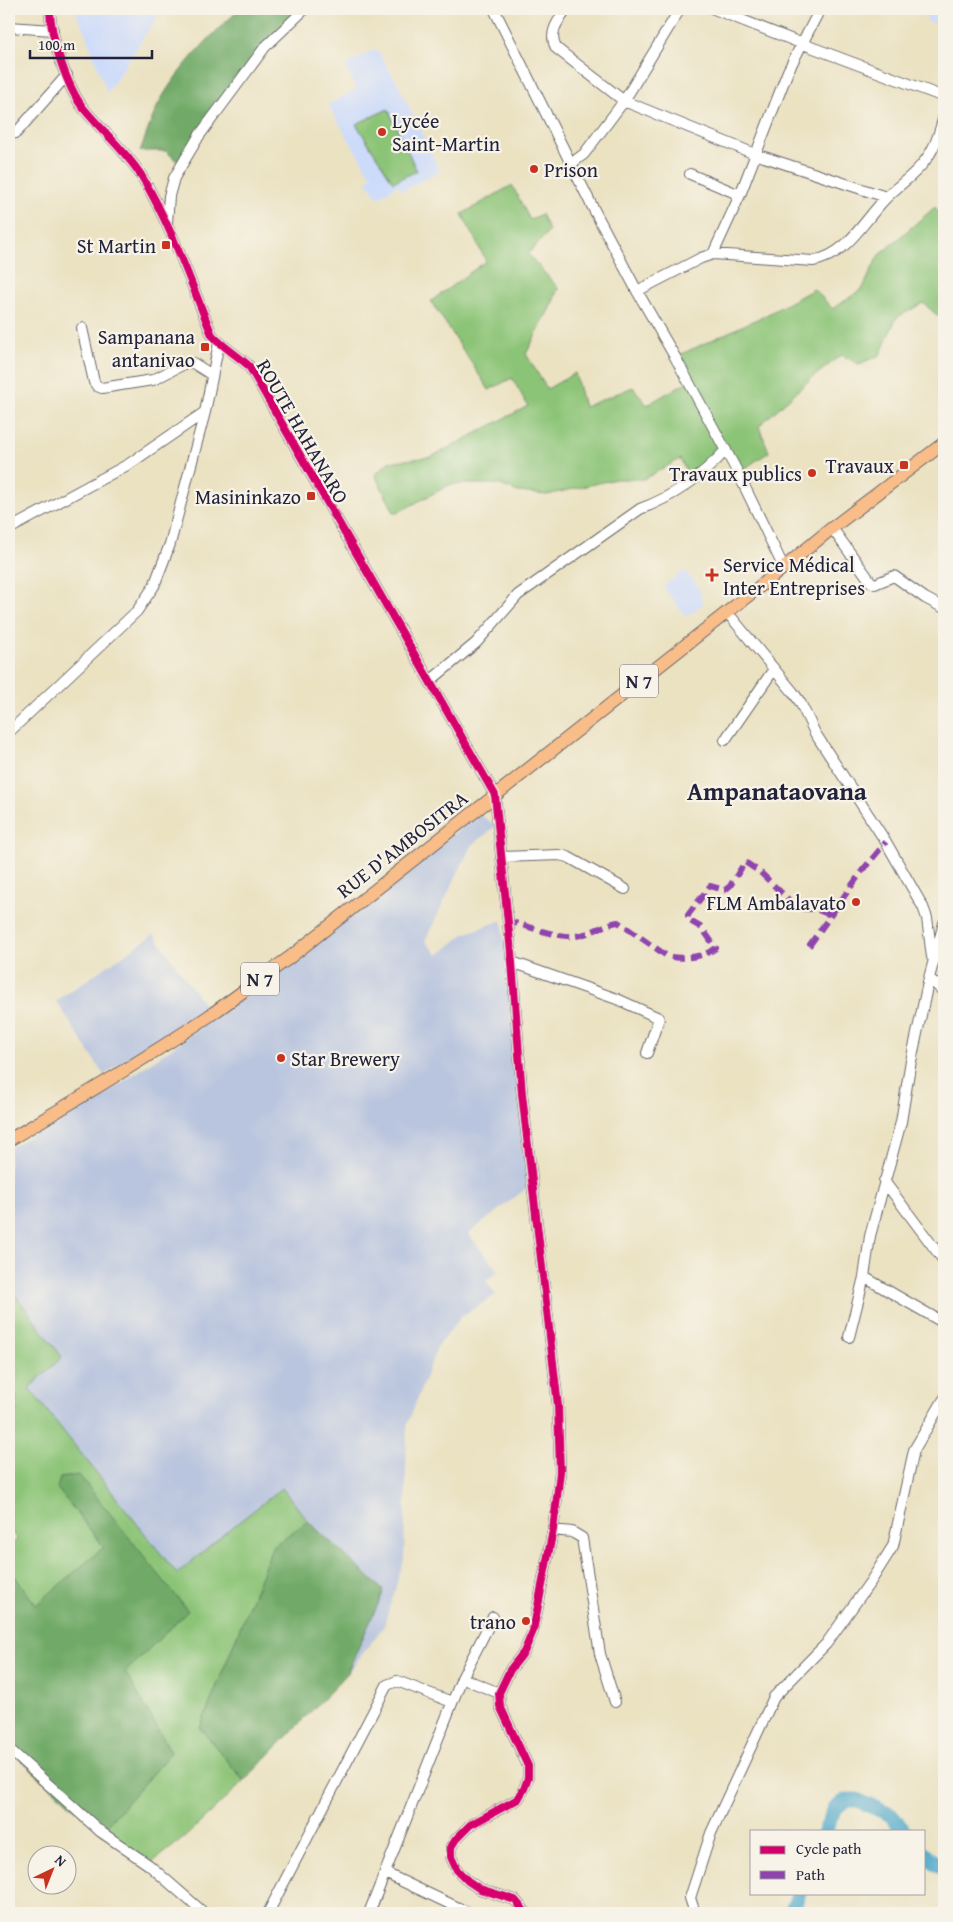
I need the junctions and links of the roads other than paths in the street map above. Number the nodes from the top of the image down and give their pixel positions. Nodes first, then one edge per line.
1 (50, 9) edge
2 (305, 9) edge
3 (494, 9) edge
4 (566, 9) edge
5 (680, 9) edge
6 (714, 9) edge
7 (820, 9) edge
8 (9, 27) edge
9 (53, 30) junction
10 (803, 44) junction
11 (66, 76) junction
12 (944, 96) edge
13 (624, 101) junction
14 (944, 116) edge
15 (9, 134) edge
16 (755, 154) junction
17 (572, 163) junction
18 (690, 174) dead end
19 (740, 194) junction
20 (886, 197) junction
21 (167, 224) junction
22 (713, 254) junction
23 (637, 291) junction
24 (82, 328) dead end
25 (219, 343) junction
26 (212, 375) junction
27 (204, 412) junction
28 (944, 443) edge
29 (726, 450) junction
30 (9, 528) edge
31 (832, 528) junction
32 (784, 568) junction
33 (944, 608) edge
34 (727, 612) junction
35 (774, 669) junction
36 (430, 680) junction
37 (9, 732) edge
38 (725, 740) dead end
39 (495, 795) junction
40 (500, 857) junction
41 (625, 889) dead end
42 (944, 923) edge
43 (512, 962) junction
44 (933, 963) junction
45 (929, 978) junction
46 (944, 992) edge
47 (647, 1053) dead end
48 (9, 1140) edge
49 (884, 1181) junction
50 (944, 1261) edge
51 (864, 1277) junction
52 (944, 1323) edge
53 (849, 1337) dead end
54 (944, 1399) edge
55 (553, 1530) junction
56 (493, 1617) dead end
57 (462, 1678) junction
58 (499, 1693) junction
59 (452, 1702) junction
60 (614, 1702) dead end
61 (9, 1749) edge
62 (385, 1873) junction
63 (204, 1913) edge
64 (268, 1913) edge
65 (369, 1913) edge
66 (469, 1913) edge
67 (526, 1913) edge
68 (695, 1913) edge

1 - 9 street, ROUTE HAHANARO
2 - 21 street
3 - 17 street
4 - 13 street
5 - 13 street
6 - 10 street
7 - 10 street
8 - 9 street
9 - 11 street, ROUTE HAHANARO
10 - 12 street
10 - 16 street
11 - 15 street
11 - 21 street, ROUTE HAHANARO
13 - 16 street
13 - 17 street
14 - 20 street
16 - 19 street
16 - 20 street
17 - 23 street
18 - 19 street
19 - 22 street
20 - 22 street
21 - 25 street, ROUTE HAHANARO
22 - 23 street
23 - 29 street
24 - 26 street
25 - 26 street
25 - 36 street, ROUTE HAHANARO
26 - 27 street
27 - 30 street
27 - 37 street
28 - 31 main road, RUE D'AMBOSITRA / N 7
29 - 32 street
29 - 36 street
31 - 32 main road, RUE D'AMBOSITRA / N 7
31 - 33 street
32 - 34 main road, RUE D'AMBOSITRA / N 7
34 - 35 street
34 - 39 main road, RUE D'AMBOSITRA / N 7
35 - 38 street
35 - 44 street
36 - 39 street, ROUTE HAHANARO
39 - 40 street
39 - 48 main road, RUE D'AMBOSITRA / N 7
40 - 41 street
40 - 43 street
42 - 44 street
43 - 47 street
43 - 55 street
44 - 45 street
45 - 46 street
45 - 49 street
49 - 50 street
49 - 51 street
51 - 52 street
51 - 53 street
54 - 68 street
55 - 58 street
55 - 60 street
56 - 57 street
57 - 58 street
57 - 59 street
58 - 67 street
59 - 62 street
59 - 64 street
61 - 63 street
62 - 65 street
62 - 66 street

